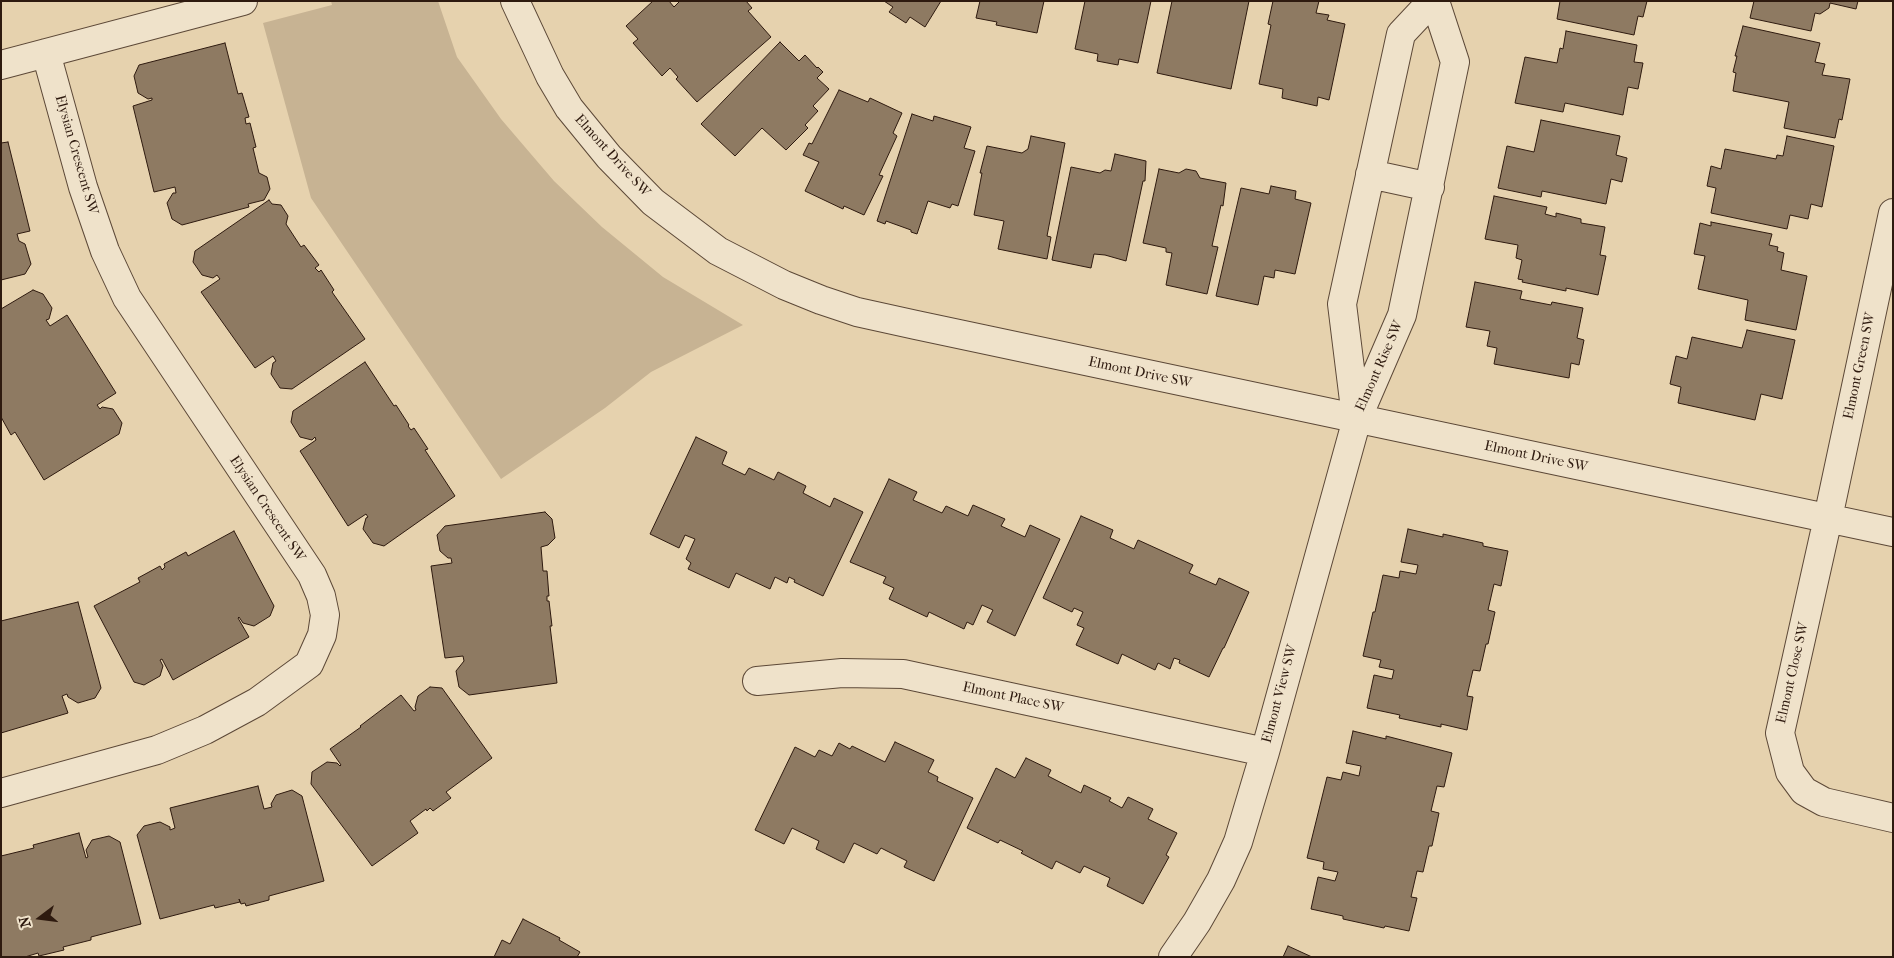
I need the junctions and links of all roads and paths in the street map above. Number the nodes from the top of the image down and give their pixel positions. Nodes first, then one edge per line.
1 (243, 1) edge
2 (515, 1) edge
3 (1434, 1) edge
4 (46, 53) junction
5 (1, 65) edge
6 (1370, 174) junction
7 (1430, 187) junction
8 (1893, 213) edge
9 (1357, 419) junction
10 (1828, 518) junction
11 (1893, 532) edge
12 (758, 681) dead end
13 (1264, 752) junction
14 (1, 793) edge
15 (1893, 818) edge
16 (1173, 957) edge

1 - 4 street
2 - 9 street, Elmont Drive SW
3 - 6 street, Elmont Rise SW
3 - 7 street, Elmont Rise SW
4 - 5 street
4 - 14 street, Elysian Crescent SW
6 - 7 street
6 - 9 street, Elmont Rise SW
7 - 9 street, Elmont Rise SW
8 - 10 street, Elmont Green SW
9 - 10 street, Elmont Drive SW
9 - 13 street, Elmont View SW
10 - 11 street, Elmont Drive SW
10 - 15 street, Elmont Close SW
12 - 13 street, Elmont Place SW
13 - 16 street, Elmont View SW

